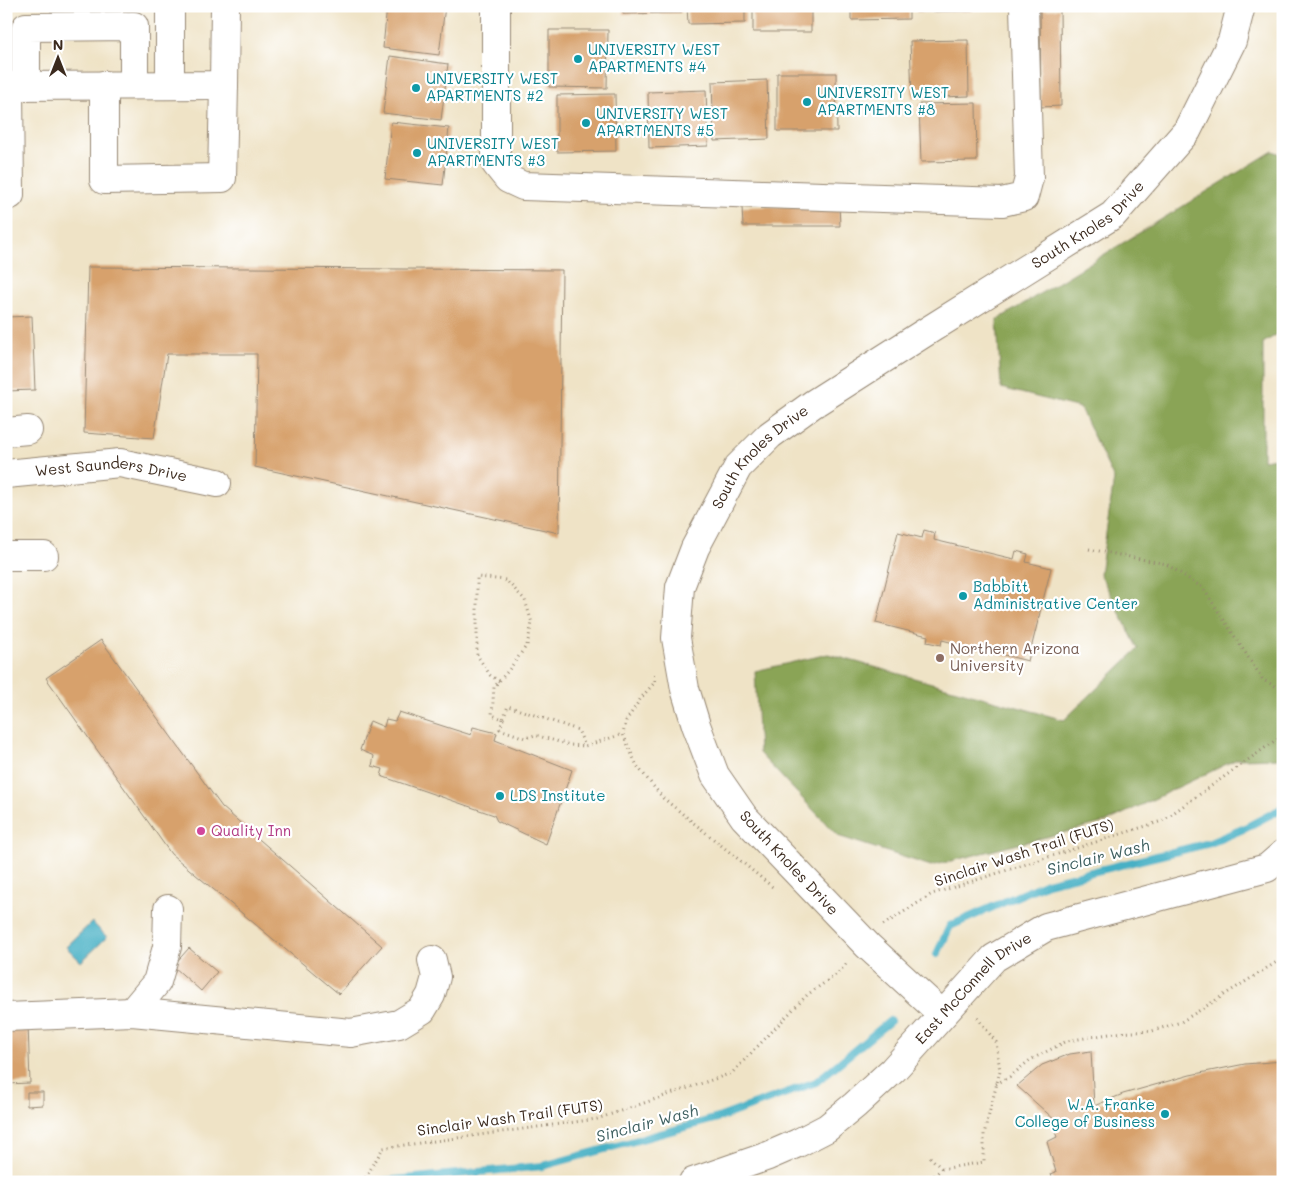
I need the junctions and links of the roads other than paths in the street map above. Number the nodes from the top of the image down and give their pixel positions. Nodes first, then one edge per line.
1 (170, 6) edge
2 (226, 6) edge
3 (496, 6) edge
4 (1024, 6) edge
5 (1241, 6) edge
6 (104, 85) junction
7 (134, 85) junction
8 (170, 85) junction
9 (224, 85) junction
10 (14, 86) edge
11 (10, 195) dead end
12 (6, 474) edge
13 (217, 482) dead end
14 (6, 556) edge
15 (44, 556) dead end
16 (1283, 854) edge
17 (168, 909) dead end
18 (432, 960) dead end
19 (132, 1012) junction
20 (942, 1014) junction
21 (6, 1017) edge
22 (693, 1182) edge

1 - 8 street
2 - 9 street
3 - 4 street
5 - 20 street, South Knoles Drive
6 - 7 street
6 - 9 street
6 - 10 street
7 - 8 street
7 - 10 street
8 - 9 street
10 - 11 street
12 - 13 street, West Saunders Drive
14 - 15 street
16 - 20 street, East McConnell Drive
17 - 19 street
18 - 19 street
19 - 21 street
20 - 22 street, East McConnell Drive

